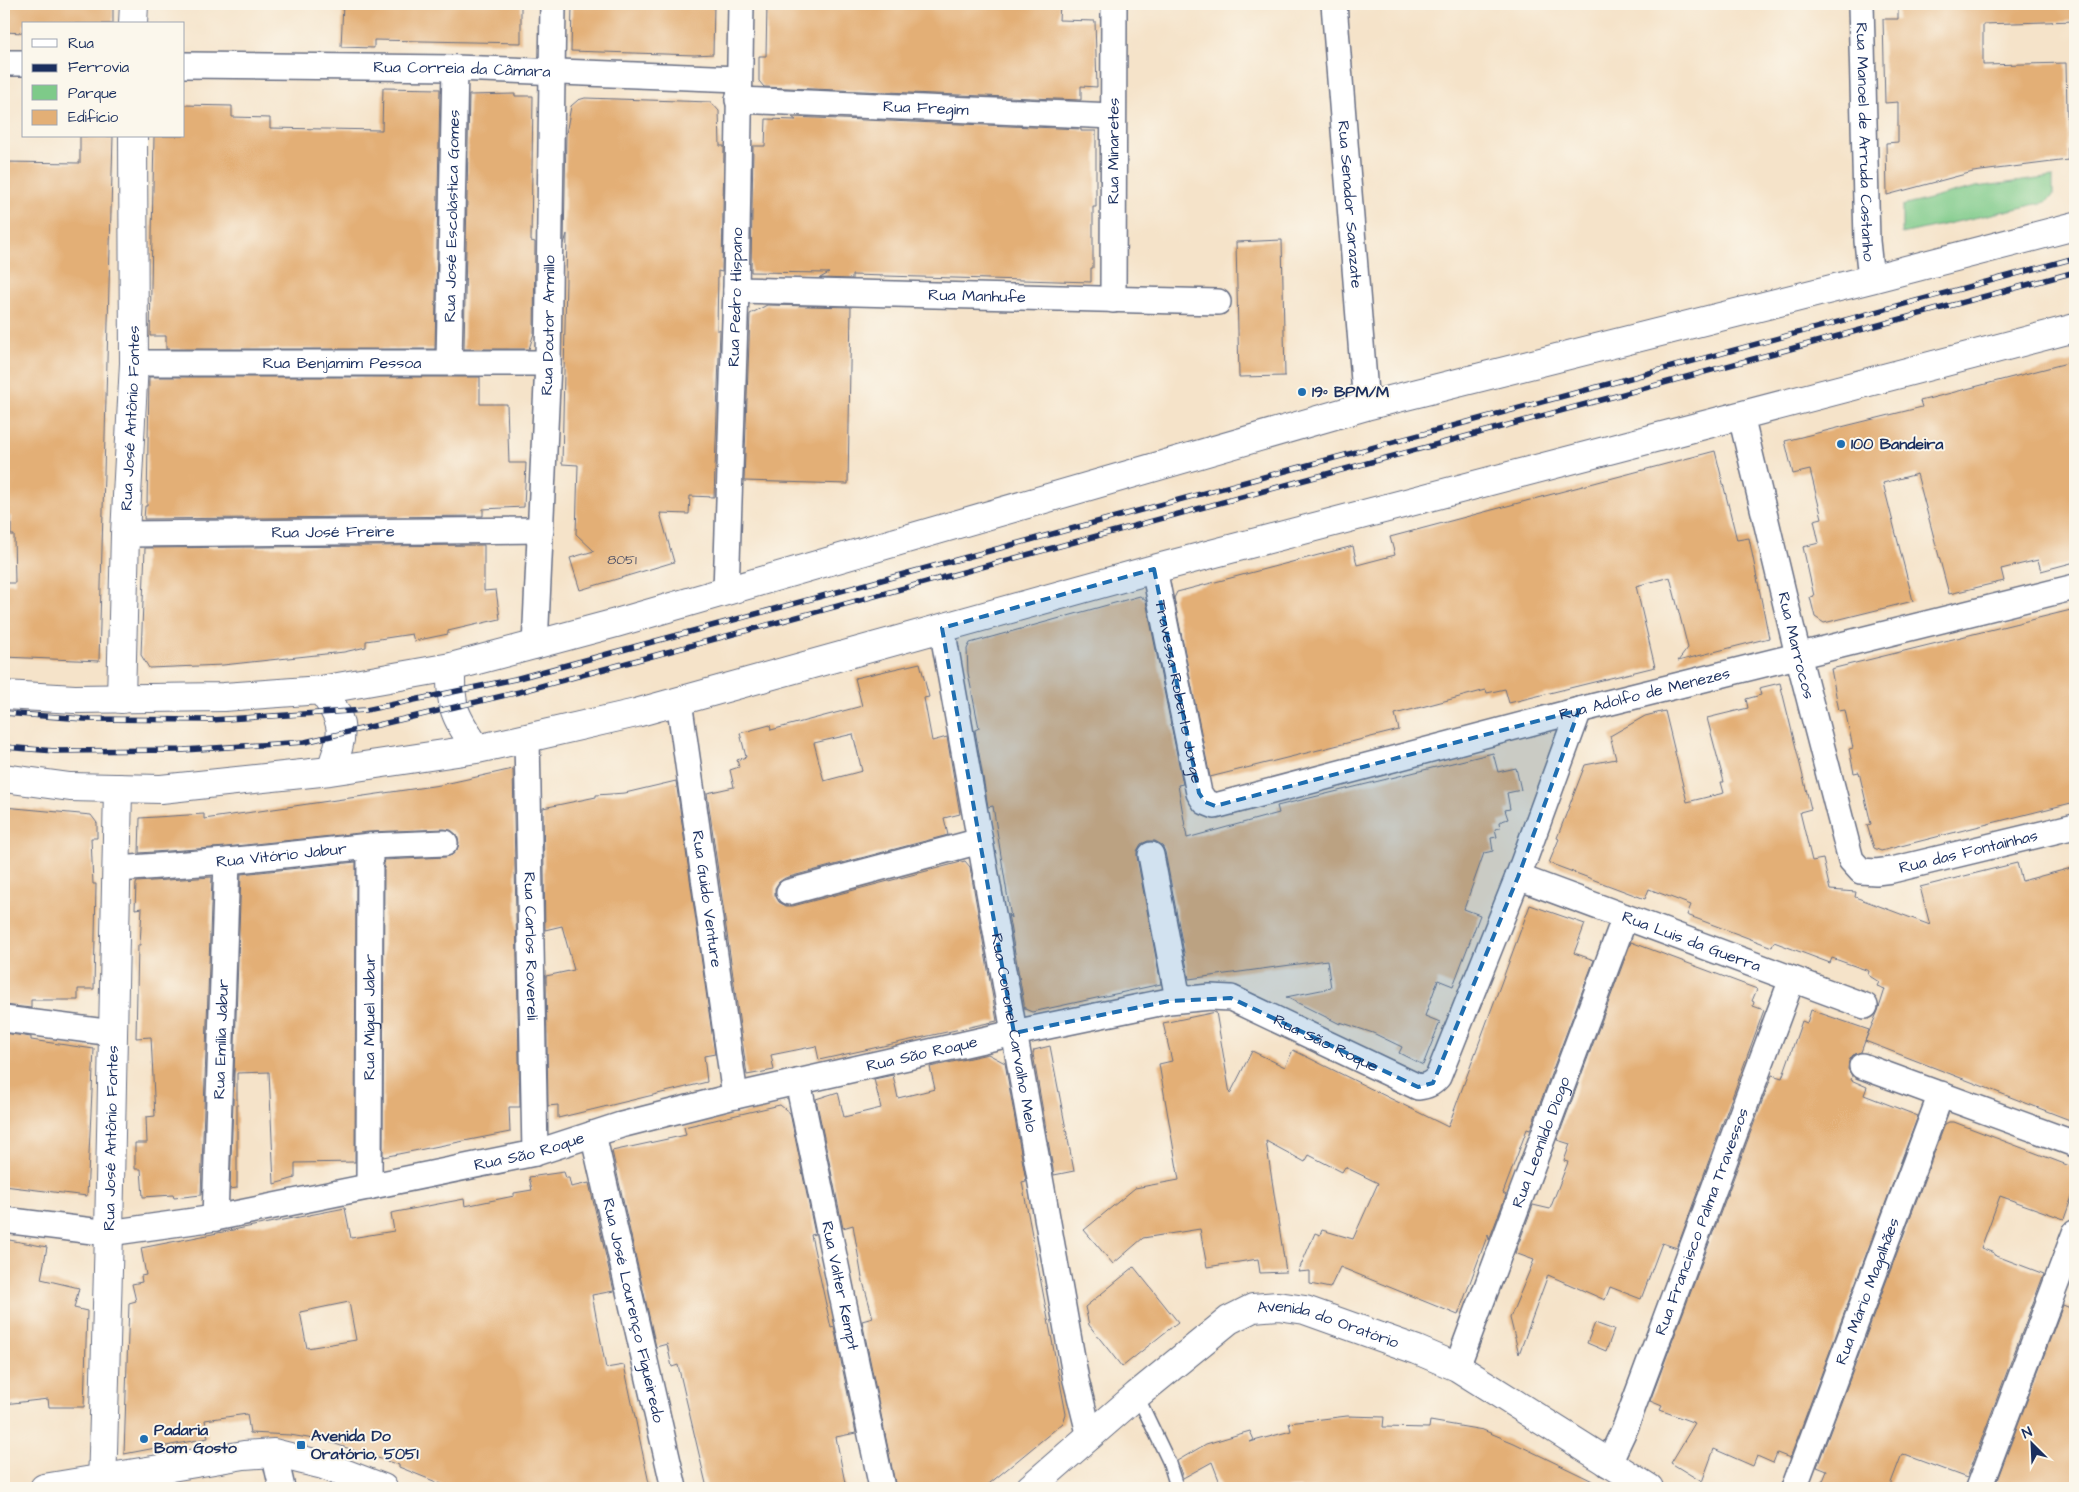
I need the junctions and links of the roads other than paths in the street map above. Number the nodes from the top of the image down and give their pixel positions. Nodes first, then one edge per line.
1 (134, 4) edge
2 (554, 4) edge
3 (742, 4) edge
4 (1114, 4) edge
5 (1334, 4) edge
6 (1861, 4) edge
7 (133, 22) edge
8 (4, 63) edge
9 (22, 63) edge
10 (185, 65) edge
11 (456, 68) junction
12 (552, 72) junction
13 (739, 89) junction
14 (1113, 116) junction
15 (133, 138) edge
16 (2075, 226) edge
17 (1871, 279) junction
18 (736, 290) junction
19 (1113, 300) junction
20 (1218, 302) dead end
21 (2075, 328) edge
22 (449, 362) junction
23 (134, 363) junction
24 (548, 363) junction
25 (1366, 406) junction
26 (1741, 416) junction
27 (541, 530) junction
28 (125, 534) junction
29 (1154, 570) junction
30 (2075, 587) edge
31 (726, 591) junction
32 (942, 628) junction
33 (535, 646) junction
34 (1798, 655) junction
35 (451, 667) junction
36 (321, 690) junction
37 (4, 694) edge
38 (121, 698) junction
39 (679, 701) junction
40 (1579, 710) junction
41 (527, 738) junction
42 (477, 749) junction
43 (330, 771) junction
44 (4, 778) edge
45 (118, 788) junction
46 (1215, 806) joint
47 (2075, 826) edge
48 (980, 841) junction
49 (445, 843) dead end
50 (370, 846) junction
51 (1151, 855) dead end
52 (227, 861) junction
53 (118, 869) junction
54 (1861, 870) joint
55 (1518, 877) junction
56 (789, 892) dead end
57 (1625, 916) junction
58 (1792, 979) junction
59 (1178, 999) junction
60 (1865, 1006) dead end
61 (4, 1019) edge
62 (113, 1033) junction
63 (1014, 1033) junction
64 (1862, 1066) dead end
65 (798, 1082) junction
66 (1940, 1094) junction
67 (734, 1096) junction
68 (593, 1134) junction
69 (2075, 1144) edge
70 (535, 1153) junction
71 (369, 1187) junction
72 (215, 1218) junction
73 (4, 1220) edge
74 (110, 1232) junction
75 (2075, 1233) edge
76 (1457, 1367) junction
77 (1137, 1395) junction
78 (1090, 1437) junction
79 (274, 1453) junction
80 (1608, 1464) junction
81 (102, 1483) edge
82 (44, 1488) edge
83 (282, 1488) edge
84 (383, 1488) edge
85 (674, 1488) edge
86 (882, 1488) edge
87 (1030, 1488) edge
88 (1177, 1488) edge
89 (1649, 1488) edge
90 (1794, 1488) edge
91 (1979, 1488) edge

1 - 7 main road
2 - 12 street, Rua Doutor Armillo
3 - 13 street, Rua Pedro Hispano
4 - 14 street, Rua Minaretes
5 - 25 street, Rua Senador Sarazate
6 - 17 street, Rua Manoel de Arruda Castanho
8 - 9 street
10 - 11 street, Rua Correia da Câmara
11 - 12 street, Rua Correia da Câmara
11 - 22 street, Rua José Escolástica Gomes
12 - 13 street, Rua Correia da Câmara
12 - 24 street, Rua Doutor Armillo
13 - 14 street, Rua Fregim
13 - 18 street, Rua Pedro Hispano
14 - 19 street, Rua Minaretes
15 - 23 main road, Rua José Antônio Fontes
16 - 17 main road
17 - 25 main road
18 - 19 street, Rua Manhufe
18 - 31 street, Rua Pedro Hispano
19 - 20 street, Rua Manhufe
21 - 26 main road
22 - 23 street, Rua Benjamim Pessoa
22 - 24 street, Rua Benjamim Pessoa
23 - 28 main road, Rua José Antônio Fontes
24 - 27 street, Rua Doutor Armillo
25 - 31 main road
26 - 29 main road
26 - 34 street, Rua Marrocos
27 - 28 street, Rua José Freire
27 - 33 street, Rua Doutor Armillo
28 - 38 main road, Rua José Antônio Fontes
29 - 32 main road
29 - 46 street, Travessa Roberto Jorge
30 - 34 street, Rua Adolfo de Menezes
31 - 33 main road
32 - 39 main road
32 - 48 street, Rua Coronel Carvalho Melo
33 - 35 main road
34 - 40 street, Rua Adolfo de Menezes
34 - 54 street, Rua Marrocos
35 - 36 main road
35 - 42 main road
36 - 38 main road
36 - 43 main road
37 - 38 main road
39 - 41 main road
39 - 67 street, Rua Guido Venture
40 - 46 street, Rua Adolfo de Menezes
40 - 55 street, Rua São Roque
41 - 42 main road
41 - 70 street, Rua Carlos Rovereli
42 - 43 main road
43 - 45 main road
44 - 45 main road
45 - 53 main road, Rua José Antônio Fontes
47 - 54 street, Rua das Fontainhas
48 - 56 street
48 - 63 street, Rua Coronel Carvalho Melo
49 - 50 street, Rua Vitório Jabur
50 - 52 street, Rua Vitório Jabur
50 - 71 street, Rua Miguel Jabur
51 - 59 street
52 - 53 street, Rua Vitório Jabur
52 - 72 street, Rua Emília Jabur
53 - 62 main road, Rua José Antônio Fontes
55 - 57 street, Rua Luis da Guerra
55 - 59 street, Rua São Roque
57 - 58 street, Rua Luis da Guerra
57 - 76 street, Rua Leonildo Diogo
58 - 60 street, Rua Luis da Guerra
58 - 80 street, Rua Francisco Palma Travessos
59 - 63 street, Rua São Roque
61 - 62 street
62 - 74 main road, Rua José Antônio Fontes
63 - 65 street, Rua São Roque
63 - 78 street, Rua Coronel Carvalho Melo
64 - 66 street
65 - 67 street, Rua São Roque
65 - 86 street, Rua Valter Kempt
66 - 69 street
66 - 90 street, Rua Mário Magalhães
67 - 68 street, Rua São Roque
68 - 70 street, Rua São Roque
68 - 85 street, Rua José Lourenço Figueiredo
70 - 71 street, Rua São Roque
71 - 72 street, Rua São Roque
72 - 74 street, Rua São Roque
73 - 74 street, Rua São Roque
74 - 81 main road, Rua José Antônio Fontes
75 - 91 street
76 - 77 main road, Avenida do Oratório
76 - 80 main road, Avenida do Oratório
77 - 78 main road, Avenida do Oratório
77 - 88 lane
78 - 87 main road, Avenida do Oratório
79 - 81 main road
79 - 83 street
79 - 84 main road
80 - 89 main road, Avenida do Oratório
81 - 82 main road

